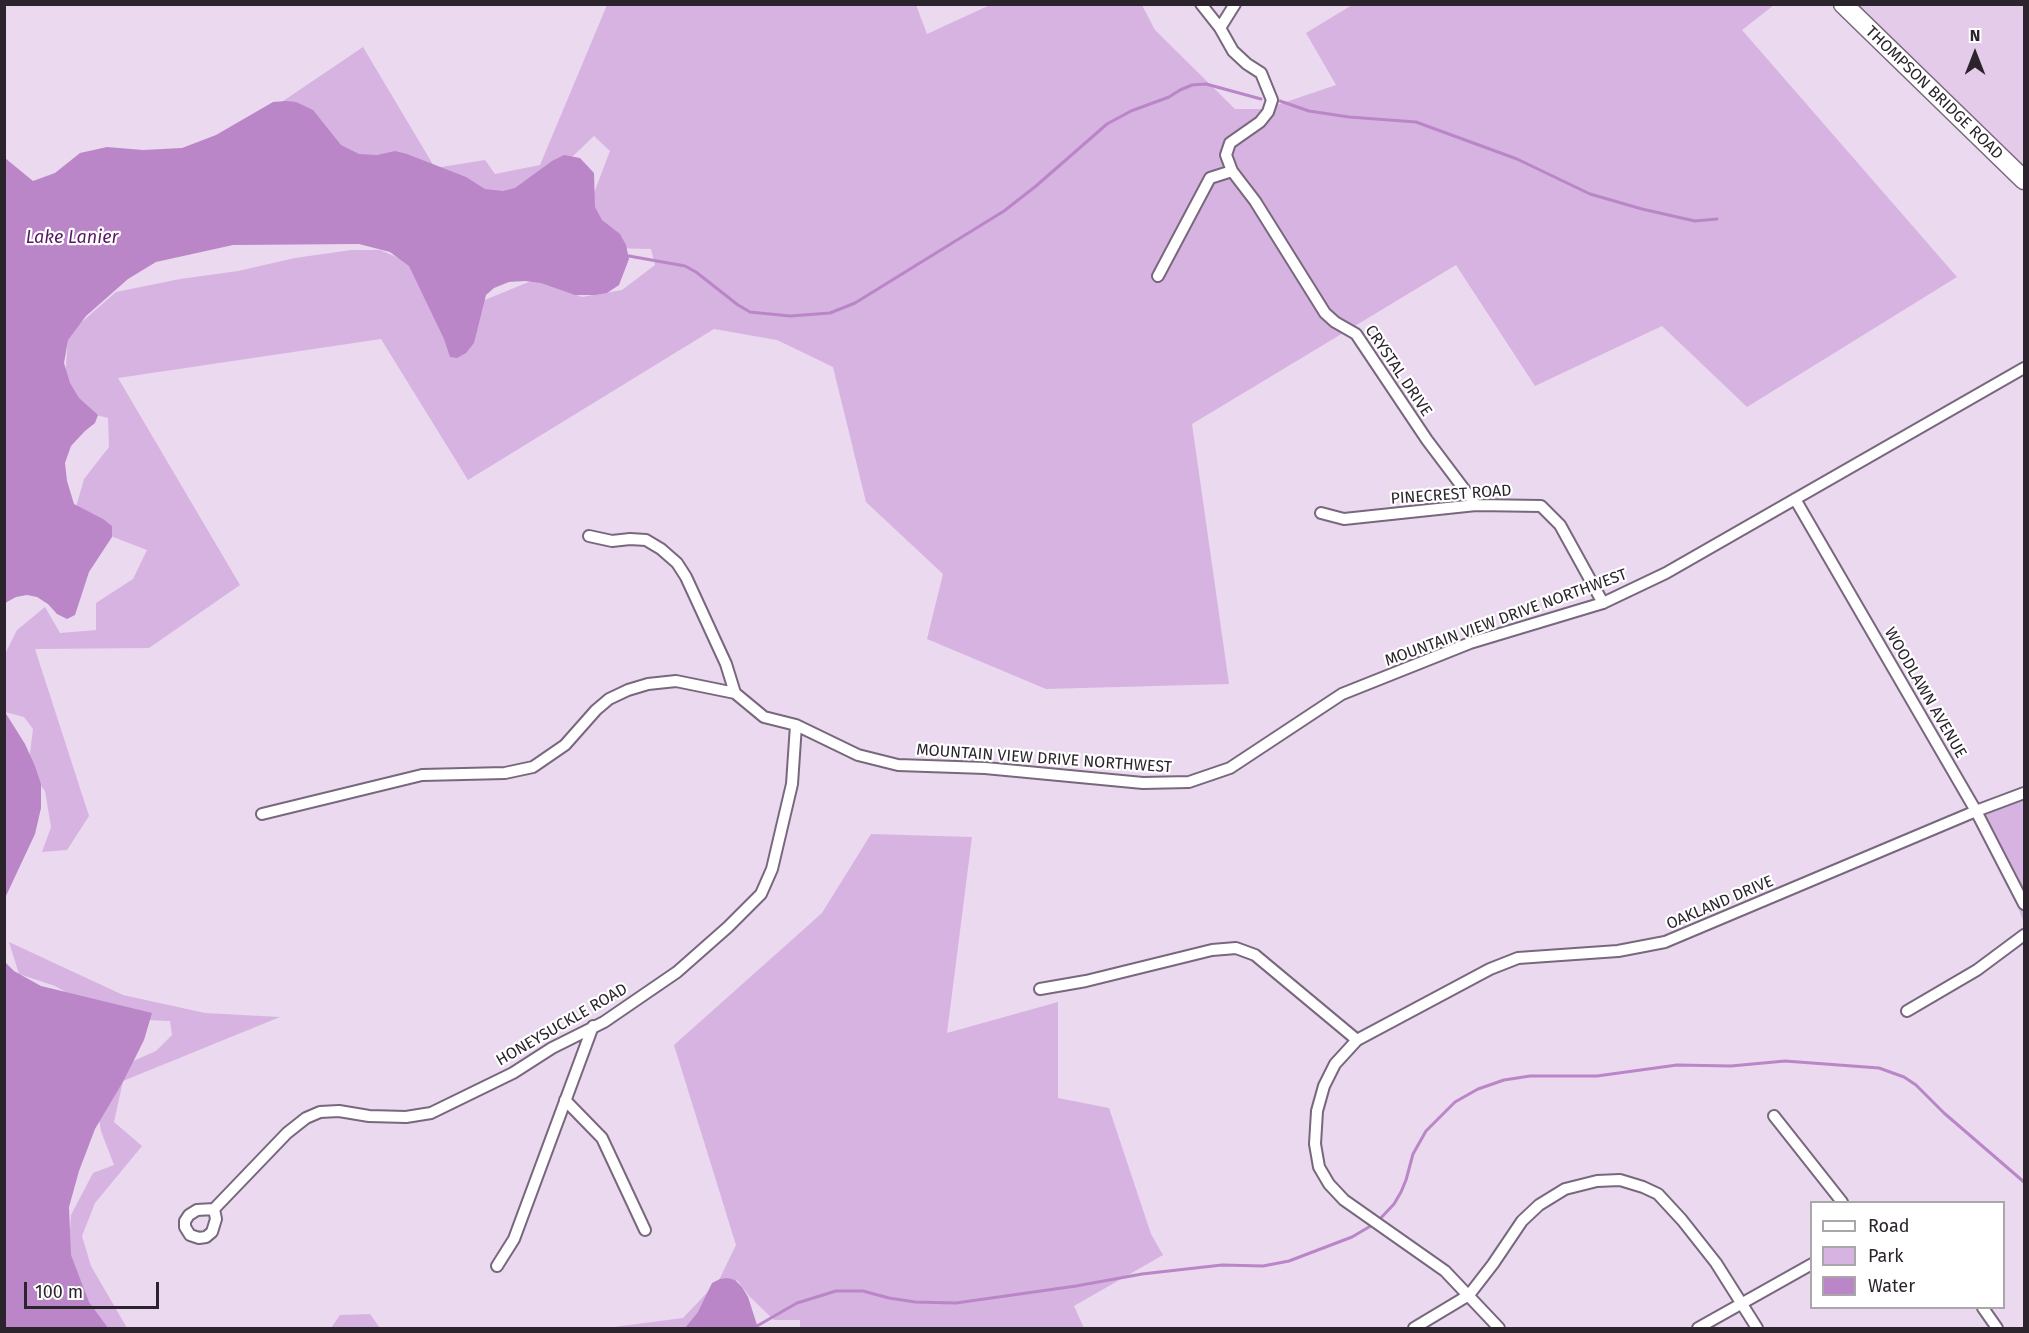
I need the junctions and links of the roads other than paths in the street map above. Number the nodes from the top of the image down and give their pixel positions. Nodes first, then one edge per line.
1 (1202, 4) edge
2 (1235, 4) edge
3 (1843, 4) edge
4 (1220, 28) junction
5 (1232, 171) junction
6 (2025, 180) edge
7 (1158, 276) dead end
8 (2025, 368) edge
9 (1795, 499) junction
10 (1476, 505) junction
11 (1321, 513) dead end
12 (589, 536) dead end
13 (1603, 603) junction
14 (735, 693) junction
15 (796, 725) junction
16 (2025, 793) edge
17 (1976, 811) junction
18 (262, 814) dead end
19 (2025, 904) edge
20 (2025, 935) edge
21 (1040, 989) dead end
22 (1908, 1011) dead end
23 (593, 1026) junction
24 (1357, 1040) junction
25 (565, 1100) junction
26 (1774, 1116) dead end
27 (1840, 1201) edge
28 (214, 1209) dead end
29 (645, 1230) dead end
30 (1810, 1265) edge
31 (497, 1266) dead end
32 (1468, 1295) junction
33 (1740, 1304) junction
34 (1984, 1309) edge
35 (1414, 1329) edge
36 (1499, 1329) edge
37 (1698, 1329) edge
38 (1757, 1329) edge
39 (1996, 1329) edge

1 - 4 street
2 - 4 street
3 - 6 highway, THOMPSON BRIDGE ROAD
4 - 5 street
5 - 7 street
5 - 10 street, CRYSTAL DRIVE
8 - 9 street, MOUNTAIN VIEW DRIVE NORTHWEST
9 - 13 street, MOUNTAIN VIEW DRIVE NORTHWEST
9 - 17 street, WOODLAWN AVENUE
10 - 11 street, PINECREST ROAD
10 - 13 street, PINECREST ROAD
12 - 14 street
13 - 15 street, MOUNTAIN VIEW DRIVE NORTHWEST
14 - 15 street, MOUNTAIN VIEW DRIVE NORTHWEST
14 - 18 street
15 - 23 street, HONEYSUCKLE ROAD
16 - 17 street, OAKLAND DRIVE
17 - 19 street, WOODLAWN AVENUE
17 - 24 street, OAKLAND DRIVE
20 - 22 street
21 - 24 street
23 - 25 street
23 - 28 street, HONEYSUCKLE ROAD
24 - 32 street, OAKLAND DRIVE
25 - 29 street
25 - 31 street
26 - 27 street
30 - 33 street
32 - 33 street
32 - 35 street
32 - 36 street, OAKLAND DRIVE
33 - 37 street
33 - 38 street
34 - 39 street

